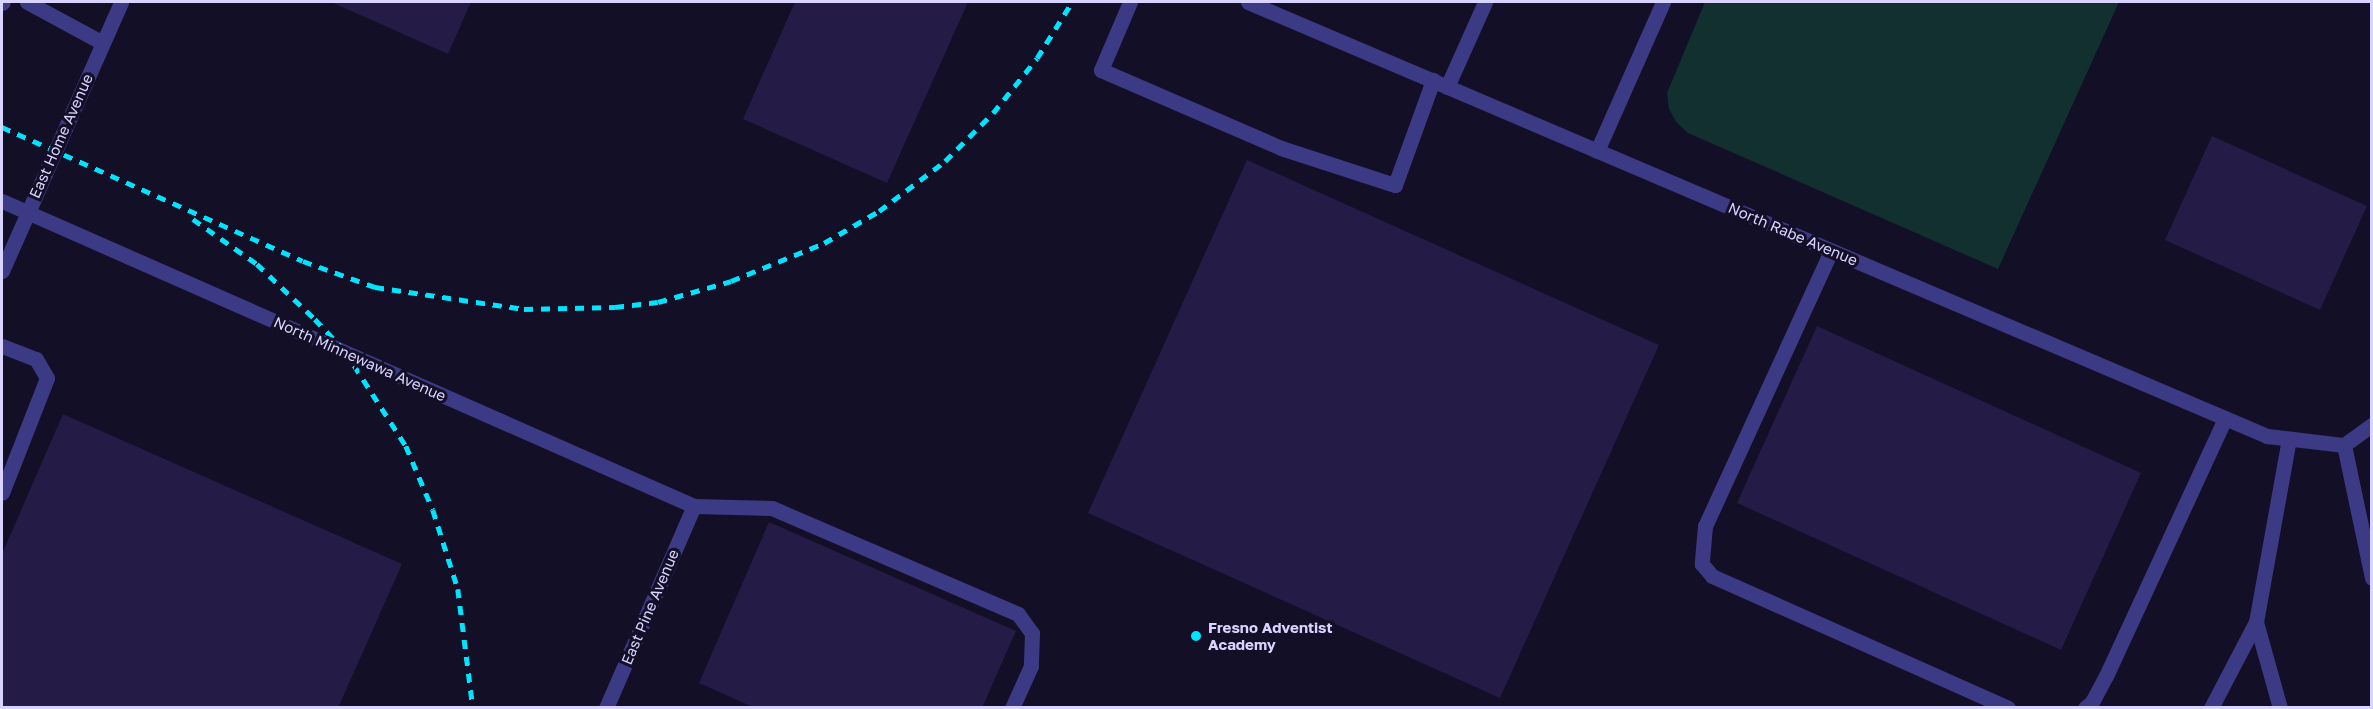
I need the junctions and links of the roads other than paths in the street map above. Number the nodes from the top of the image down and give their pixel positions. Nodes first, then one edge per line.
1 (27, 2) edge
2 (121, 2) edge
3 (1130, 2) edge
4 (1248, 2) edge
5 (1485, 2) edge
6 (1664, 2) edge
7 (103, 43) junction
8 (1432, 80) junction
9 (1447, 87) junction
10 (1597, 151) junction
11 (2, 201) edge
12 (26, 214) junction
13 (1831, 250) junction
14 (2, 271) edge
15 (2, 346) edge
16 (2225, 418) junction
17 (2372, 425) edge
18 (2289, 439) junction
19 (2344, 445) junction
20 (2, 493) edge
21 (694, 506) junction
22 (2369, 535) edge
23 (2372, 578) edge
24 (2256, 622) junction
25 (606, 708) edge
26 (1012, 708) edge
27 (2008, 708) edge
28 (2085, 708) edge
29 (2211, 708) edge
30 (2280, 708) edge

1 - 7 street
2 - 7 street, East Home Avenue
3 - 8 street
4 - 8 street, North Rabe Avenue
5 - 9 street
6 - 10 street
7 - 12 street, East Home Avenue
8 - 9 street, North Rabe Avenue
9 - 10 street, North Rabe Avenue
10 - 13 street, North Rabe Avenue
11 - 12 street, North Minnewawa Avenue
12 - 14 street, East Home Avenue
12 - 21 street, North Minnewawa Avenue
13 - 16 street, North Rabe Avenue
13 - 27 street
15 - 20 street
16 - 18 street, North Rabe Avenue
16 - 28 street
17 - 19 street
18 - 19 street, North Rabe Avenue
18 - 24 street
19 - 22 street
21 - 25 street, East Pine Avenue
21 - 26 street
22 - 23 street
24 - 29 street
24 - 30 street

